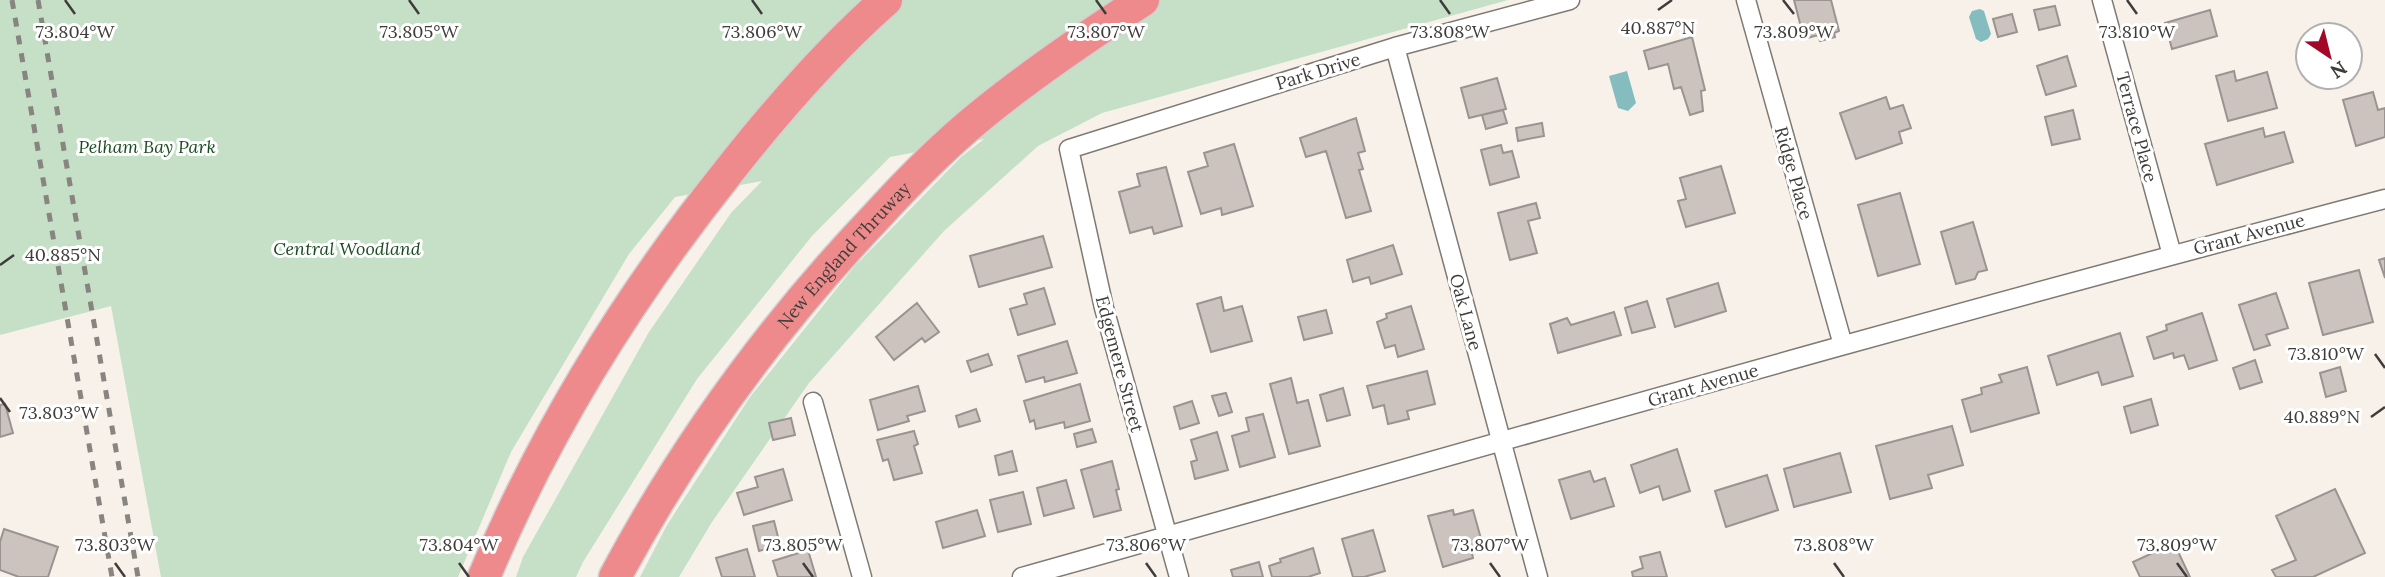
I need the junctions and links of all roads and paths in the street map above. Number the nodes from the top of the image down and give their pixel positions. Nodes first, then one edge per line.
1 (886, 0) edge
2 (1143, 0) edge
3 (1570, 0) edge
4 (1746, 0) edge
5 (2102, 0) edge
6 (1395, 47) junction
7 (1069, 149) joint
8 (2385, 199) edge
9 (2172, 254) junction
10 (1843, 345) junction
11 (813, 402) dead end
12 (1500, 442) junction
13 (1167, 536) junction
14 (484, 577) edge
15 (615, 577) edge
16 (862, 577) edge
17 (1022, 577) edge
18 (1179, 577) edge
19 (1538, 577) edge

1 - 14 highway
2 - 15 highway, New England Thruway
3 - 6 street, Park Drive
4 - 10 street, Ridge Place
5 - 9 street, Terrace Place
6 - 7 street, Park Drive
6 - 12 street, Oak Lane
7 - 13 street, Edgemere Street
8 - 9 street, Grant Avenue
9 - 10 street, Grant Avenue
10 - 12 street, Grant Avenue
11 - 16 street
12 - 13 street, Grant Avenue
12 - 19 street, Oak Lane
13 - 17 street, Grant Avenue
13 - 18 street, Edgemere Street

